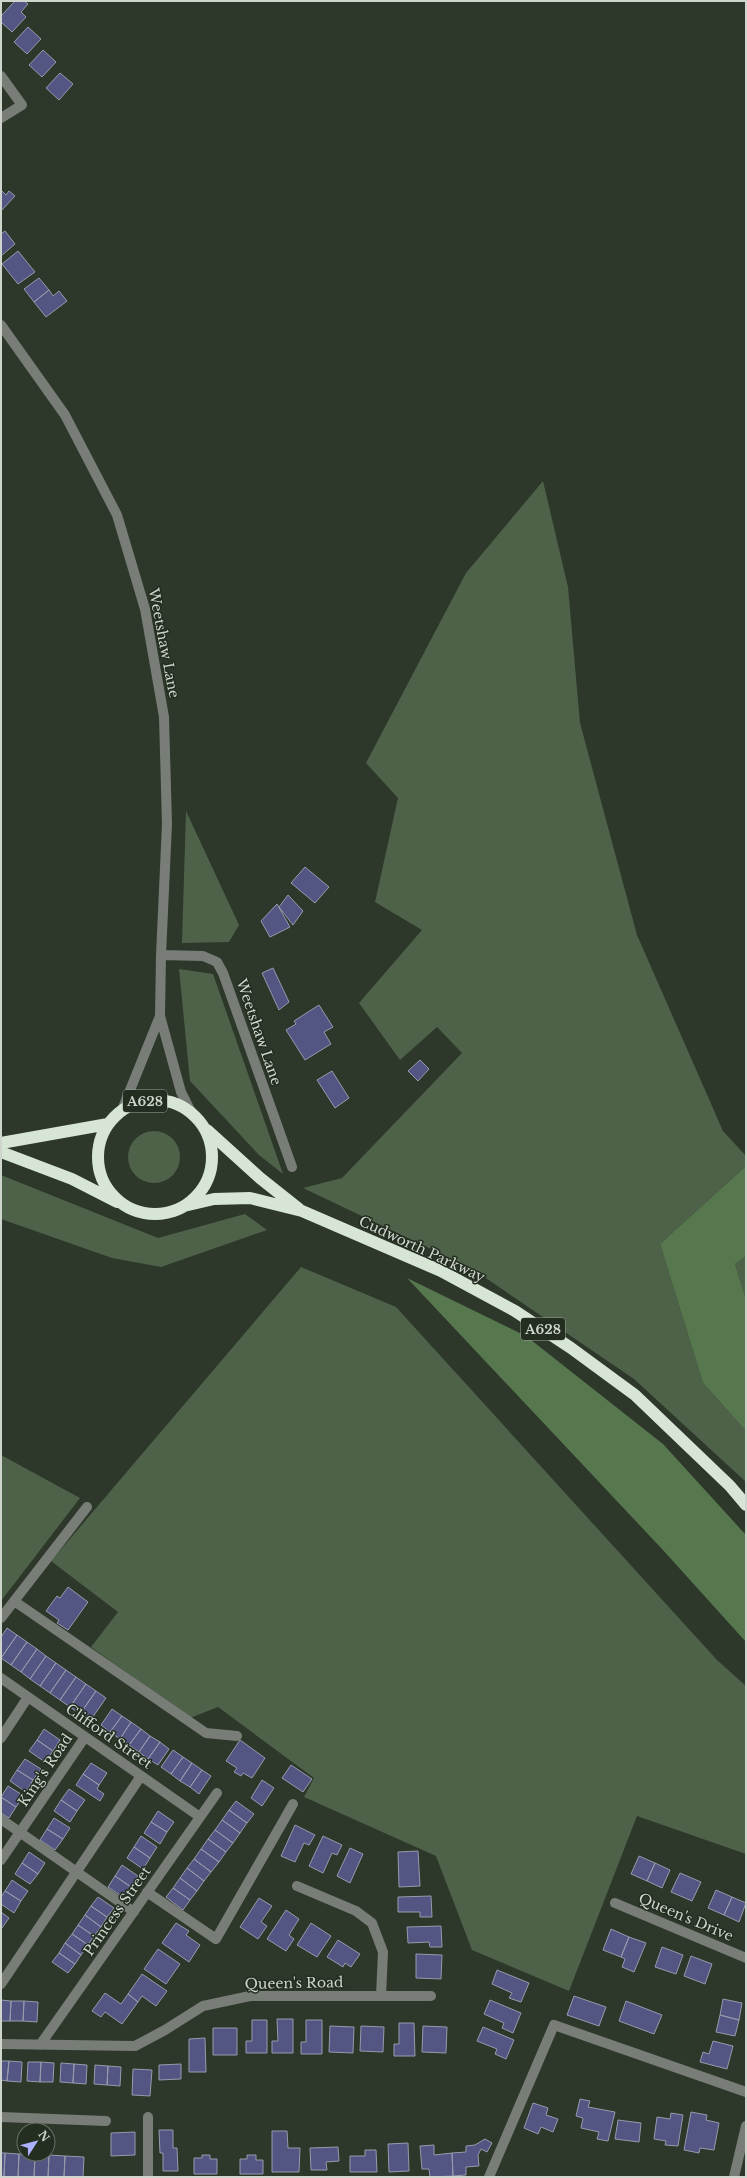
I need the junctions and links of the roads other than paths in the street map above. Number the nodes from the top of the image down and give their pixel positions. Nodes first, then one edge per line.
1 (1, 76) edge
2 (1, 118) edge
3 (1, 325) edge
4 (161, 955) junction
5 (160, 1016) junction
6 (122, 1110) junction
7 (191, 1112) junction
8 (108, 1124) junction
9 (204, 1128) junction
10 (1, 1143) edge
11 (1, 1152) edge
12 (292, 1167) dead end
13 (184, 1206) junction
14 (129, 1207) junction
15 (302, 1210) junction
16 (746, 1505) edge
17 (87, 1507) dead end
18 (14, 1601) junction
19 (1, 1618) edge
20 (1, 1678) edge
21 (28, 1697) junction
22 (237, 1736) dead end
23 (84, 1737) junction
24 (1, 1738) edge
25 (142, 1776) junction
26 (217, 1793) dead end
27 (293, 1804) dead end
28 (200, 1817) junction
29 (1, 1819) edge
30 (20, 1832) junction
31 (1, 1860) edge
32 (77, 1872) junction
33 (297, 1886) dead end
34 (147, 1892) junction
35 (615, 1903) dead end
36 (134, 1912) junction
37 (746, 1958) edge
38 (1, 1984) edge
39 (381, 1996) junction
40 (430, 1996) dead end
41 (1, 2044) edge
42 (40, 2045) junction
43 (746, 2092) edge
44 (1, 2117) edge
45 (148, 2117) dead end
46 (106, 2121) dead end
47 (746, 2126) edge
48 (148, 2177) edge
49 (489, 2177) edge
50 (734, 2177) edge

1 - 2 street
3 - 4 street, Weetshaw Lane
4 - 5 street, Weetshaw Lane
4 - 12 street, Weetshaw Lane
5 - 6 street, Weetshaw Lane
5 - 7 street, Weetshaw Lane
6 - 7 highway, Cudworth Parkway / A628
6 - 8 highway, Cudworth Parkway / A628
7 - 9 highway, Cudworth Parkway / A628
8 - 10 highway, A628
8 - 14 highway, Cudworth Parkway / A628
9 - 13 highway, Cudworth Parkway / A628
9 - 15 highway, Cudworth Parkway / A628
11 - 14 highway, Cudworth Parkway / A628
13 - 14 highway, Cudworth Parkway / A628
13 - 15 highway, Cudworth Parkway / A628
15 - 16 highway, Cudworth Parkway / A628
17 - 18 street
18 - 19 street
18 - 22 street
20 - 21 street, Clifford Street
21 - 23 street, Clifford Street
21 - 24 street
23 - 25 street, Clifford Street
23 - 30 street, King's Road
25 - 28 street, Clifford Street
25 - 32 street
26 - 28 street, Princess Street
27 - 34 street
28 - 34 street, Princess Street
29 - 30 street
30 - 31 street, King's Road
30 - 32 street
32 - 36 street
32 - 38 street
33 - 39 street
34 - 36 street, Princess Street
35 - 37 street, Queen's Drive
36 - 42 street, Princess Street
39 - 40 street, Queen's Road
39 - 42 street, Queen's Road
41 - 42 street, Queen's Road
43 - 49 street
44 - 46 street
45 - 48 street
47 - 50 street

